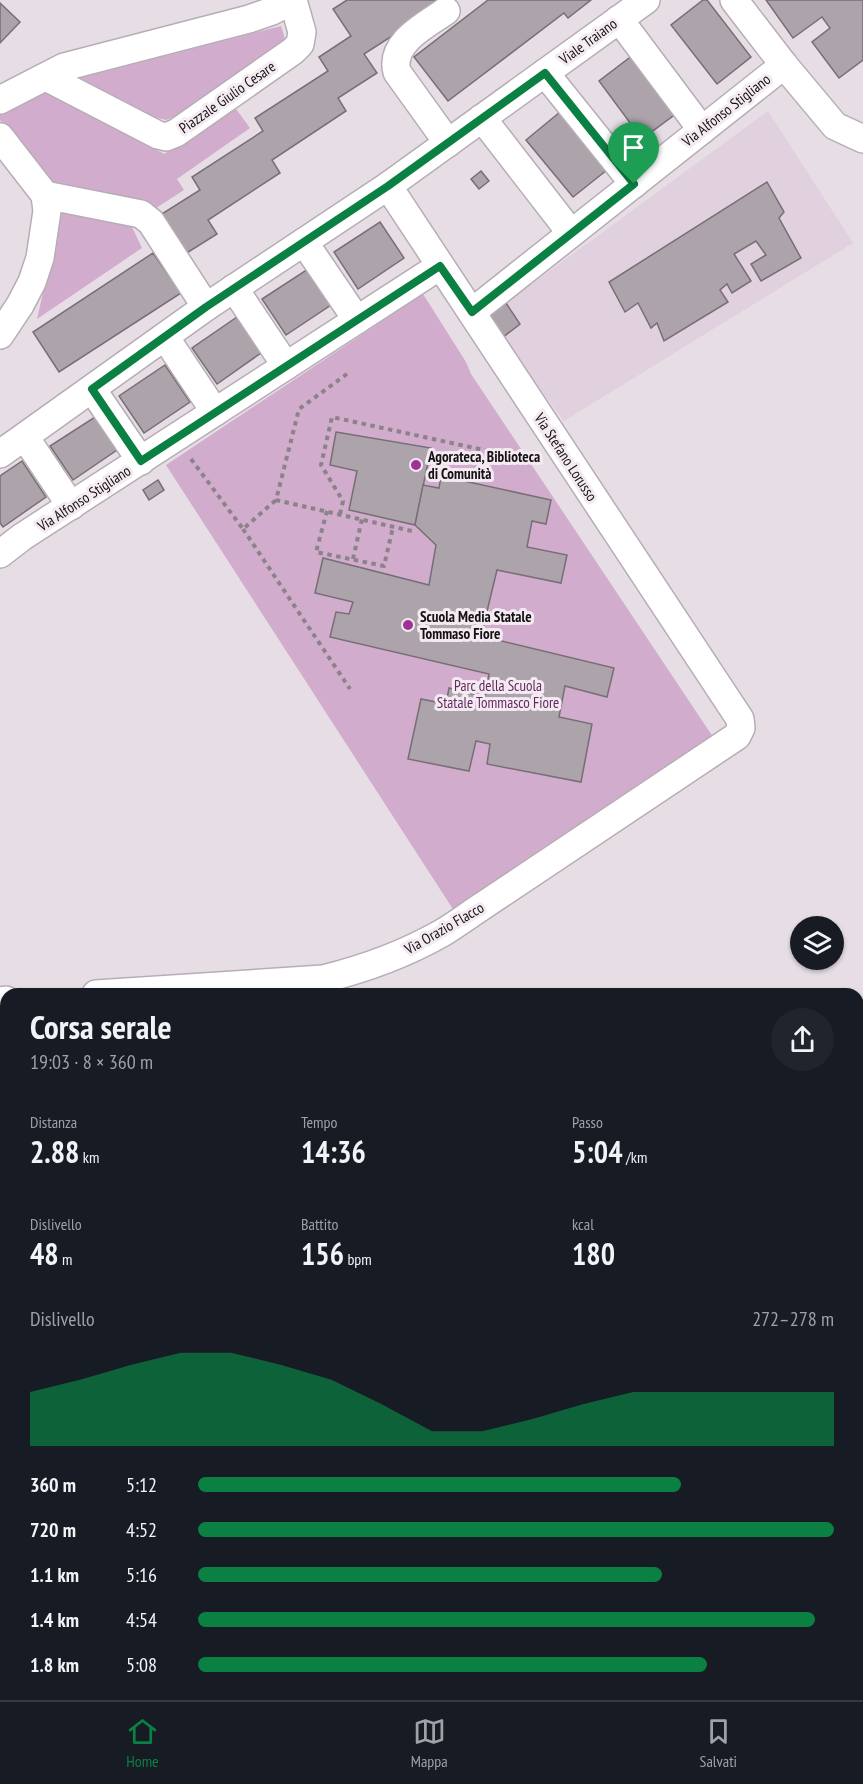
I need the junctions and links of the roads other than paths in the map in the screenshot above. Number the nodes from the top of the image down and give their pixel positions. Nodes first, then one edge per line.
1 (293, 0) edge
2 (646, 0) edge
3 (734, 0) edge
4 (446, 11) dead end
5 (619, 20) junction
6 (784, 65) junction
7 (545, 73) junction
8 (46, 77) junction
9 (0, 100) edge
10 (482, 118) junction
11 (702, 130) junction
12 (0, 137) edge
13 (863, 139) edge
14 (448, 143) junction
15 (634, 184) junction
16 (388, 186) junction
17 (45, 195) junction
18 (571, 233) junction
19 (304, 242) junction
20 (440, 266) junction
21 (234, 288) junction
22 (206, 307) junction
23 (472, 312) junction
24 (357, 320) junction
25 (0, 335) edge
26 (165, 337) junction
27 (286, 366) junction
28 (92, 389) junction
29 (215, 412) junction
30 (25, 436) junction
31 (0, 454) edge
32 (141, 461) junction
33 (71, 506) junction
34 (0, 553) edge
35 (741, 728) joint
36 (187, 988) edge

1 - 8 street, Piazzale Giulio Cesare
1 - 8 street, Piazzale Giulio Cesare
2 - 5 street, Viale Traiano
3 - 6 street
4 - 14 street
5 - 7 street, Viale Traiano
5 - 11 street
6 - 11 street, Via Alfonso Stigliano
6 - 13 street
7 - 10 street, Viale Traiano
7 - 15 street
8 - 9 street, Piazzale Giulio Cesare
10 - 14 street, Viale Traiano
10 - 18 street
11 - 15 street, Via Alfonso Stigliano
12 - 17 street
14 - 16 street, Viale Traiano
15 - 18 street, Via Alfonso Stigliano
16 - 19 street, Viale Traiano
16 - 20 street, Via Stefano Lorusso
17 - 22 street
17 - 25 street
18 - 23 street, Via Alfonso Stigliano
19 - 21 street, Viale Traiano
19 - 24 street
20 - 23 street, Via Stefano Lorusso
20 - 24 street, Via Alfonso Stigliano
21 - 22 street, Viale Traiano
21 - 27 street
22 - 26 street, Viale Traiano
23 - 35 street, Via Stefano Lorusso
24 - 27 street, Via Alfonso Stigliano
26 - 28 street, Viale Traiano
26 - 29 street
27 - 29 street, Via Alfonso Stigliano
28 - 30 street, Viale Traiano
28 - 32 street
29 - 32 street, Via Alfonso Stigliano
30 - 31 street, Viale Traiano
30 - 33 street
32 - 33 street, Via Alfonso Stigliano
33 - 34 street, Via Alfonso Stigliano
35 - 36 street, Via Orazio Flacco

